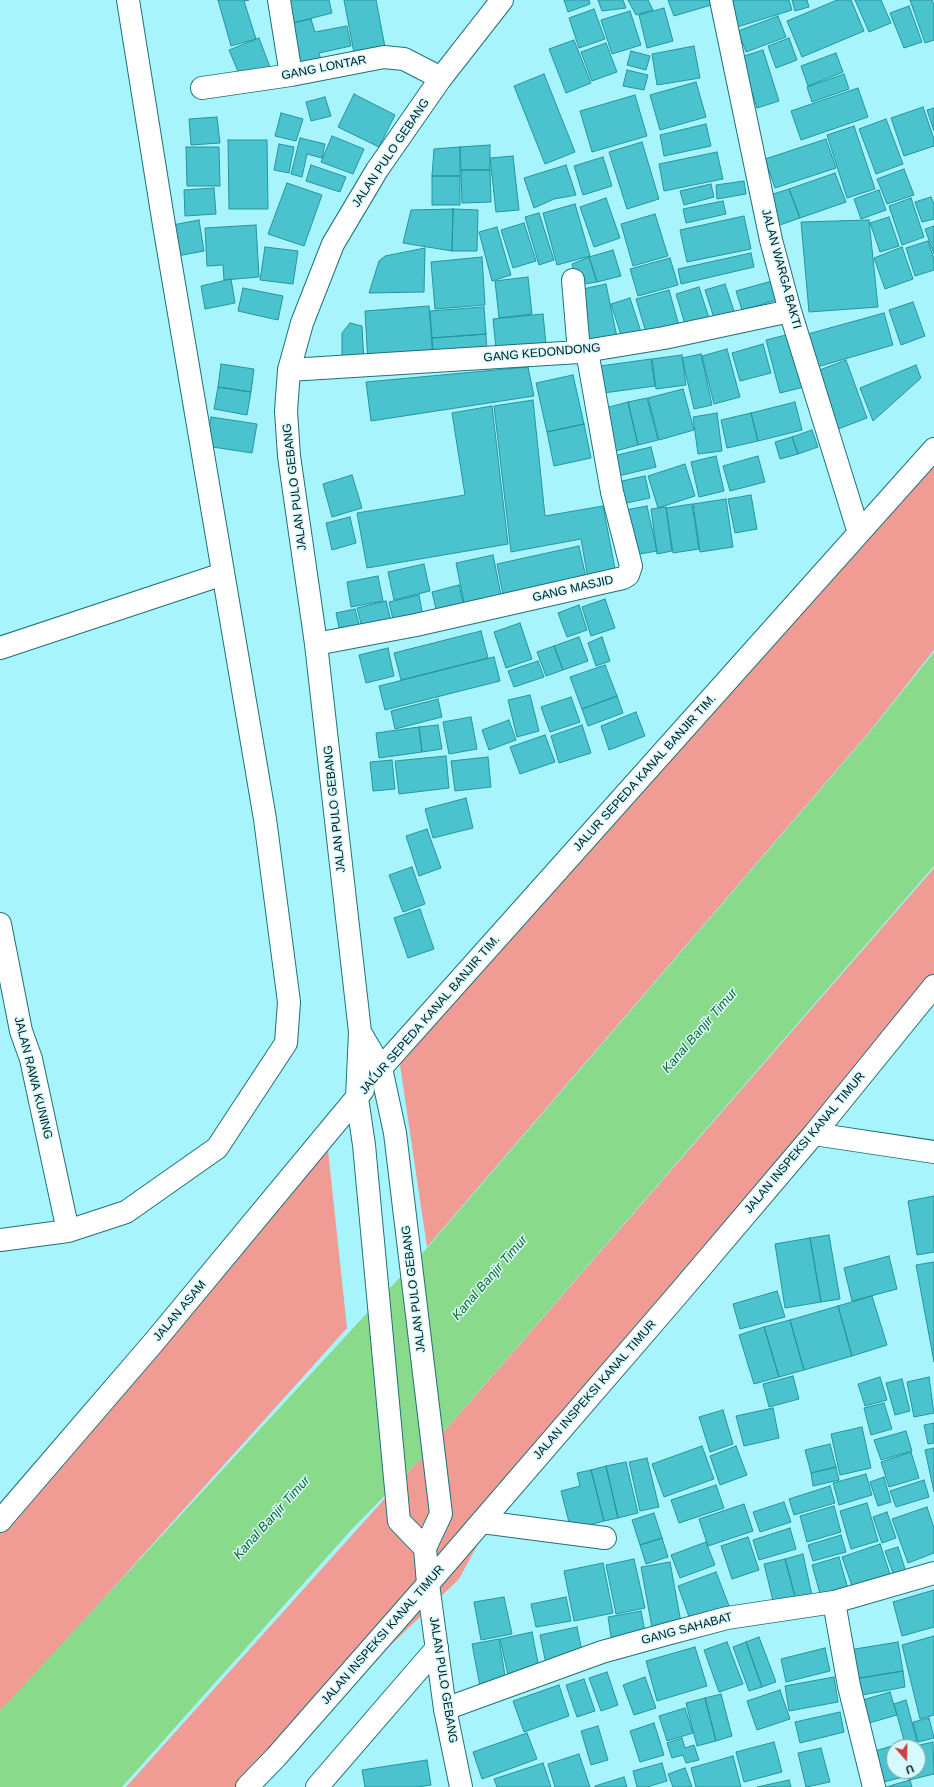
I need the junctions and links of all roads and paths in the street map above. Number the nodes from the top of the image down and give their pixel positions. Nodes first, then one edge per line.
1 (128, 0) edge
2 (279, 0) edge
3 (502, 0) edge
4 (721, 0) edge
5 (292, 75) junction
6 (441, 78) junction
7 (202, 88) dead end
8 (573, 280) dead end
9 (790, 311) junction
10 (583, 352) junction
11 (289, 370) junction
12 (934, 449) edge
13 (859, 533) junction
14 (223, 574) junction
15 (316, 644) junction
16 (0, 648) edge
17 (0, 924) edge
18 (934, 986) edge
19 (360, 1032) junction
20 (382, 1068) junction
21 (357, 1098) junction
22 (814, 1134) junction
23 (934, 1152) edge
24 (68, 1231) junction
25 (0, 1240) edge
26 (0, 1521) edge
27 (482, 1522) junction
28 (605, 1538) dead end
29 (425, 1548) junction
30 (934, 1573) edge
31 (428, 1584) junction
32 (834, 1602) junction
33 (437, 1648) junction
34 (445, 1709) junction
35 (247, 1787) edge
36 (317, 1787) edge
37 (461, 1787) edge
38 (874, 1787) edge

1 - 14 street
2 - 5 street
3 - 6 street, JALAN PULO GEBANG
4 - 9 street, JALAN WARGA BAKTI
5 - 6 street, GANG LONTAR
5 - 7 street, GANG LONTAR
6 - 11 street, JALAN PULO GEBANG
8 - 10 street
9 - 10 street, GANG KEDONDONG
9 - 13 street, JALAN WARGA BAKTI
10 - 11 street, GANG KEDONDONG
10 - 15 street, GANG MASJID
11 - 15 street, JALAN PULO GEBANG
12 - 13 street, JALUR SEPEDA KANAL BANJIR TIM.
13 - 20 street, JALUR SEPEDA KANAL BANJIR TIM.
14 - 16 street
14 - 24 street
15 - 19 street, JALAN PULO GEBANG
17 - 24 street, JALAN RAWA KUNING
18 - 22 street, JALAN INSPEKSI KANAL TIMUR
19 - 20 street, JALAN PULO GEBANG
19 - 21 street, JALAN PULO GEBANG
20 - 21 street, JALUR SEPEDA KANAL BANJIR TIM.
20 - 29 street, JALAN PULO GEBANG
21 - 26 street, JALAN ASAM
21 - 29 street, JALAN PULO GEBANG
22 - 23 street
22 - 27 street, JALAN INSPEKSI KANAL TIMUR
24 - 25 street
27 - 28 street
27 - 31 street, JALAN INSPEKSI KANAL TIMUR
29 - 31 street, JALAN PULO GEBANG
30 - 32 street, GANG SAHABAT
31 - 33 street, JALAN PULO GEBANG
31 - 35 street, JALAN INSPEKSI KANAL TIMUR
32 - 34 street, GANG SAHABAT
32 - 38 street
33 - 34 street, JALAN PULO GEBANG
33 - 36 street
34 - 37 street, JALAN PULO GEBANG

